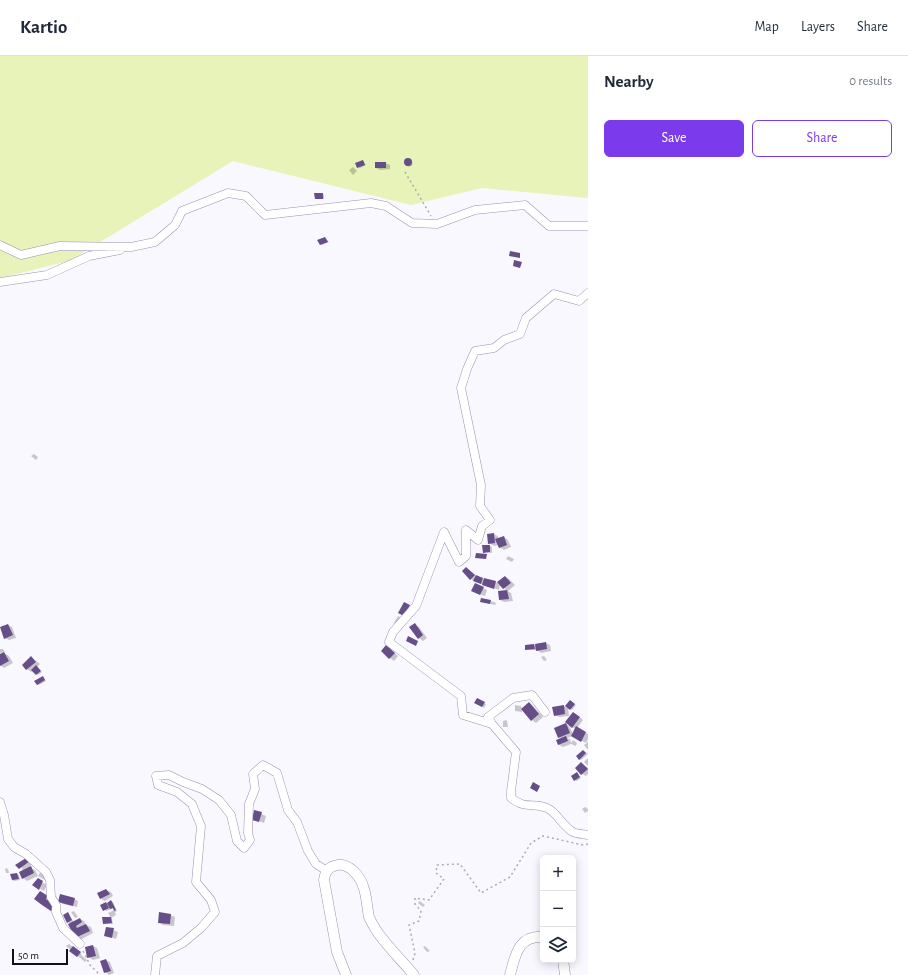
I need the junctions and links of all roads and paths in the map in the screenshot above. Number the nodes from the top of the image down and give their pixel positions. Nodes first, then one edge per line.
1 (405, 172) dead end
2 (437, 224) junction
3 (588, 226) edge
4 (0, 245) edge
5 (131, 247) junction
6 (0, 282) edge
7 (588, 293) edge
8 (544, 712) dead end
9 (492, 724) junction
10 (0, 802) edge
11 (588, 835) edge
12 (588, 844) edge
13 (326, 871) junction
14 (540, 937) edge
15 (80, 944) joint
16 (400, 959) junction
17 (563, 963) edge
18 (100, 975) edge
19 (155, 975) edge
20 (346, 975) edge
21 (414, 975) edge
22 (510, 975) edge
23 (565, 975) edge

1 - 2 path
2 - 3 street
2 - 5 street
4 - 5 street
5 - 6 street
7 - 9 street
8 - 9 street
9 - 11 street
10 - 15 street
12 - 16 path
13 - 16 main road
13 - 19 street
13 - 20 main road
14 - 22 main road
15 - 18 path
16 - 21 main road
17 - 23 main road

